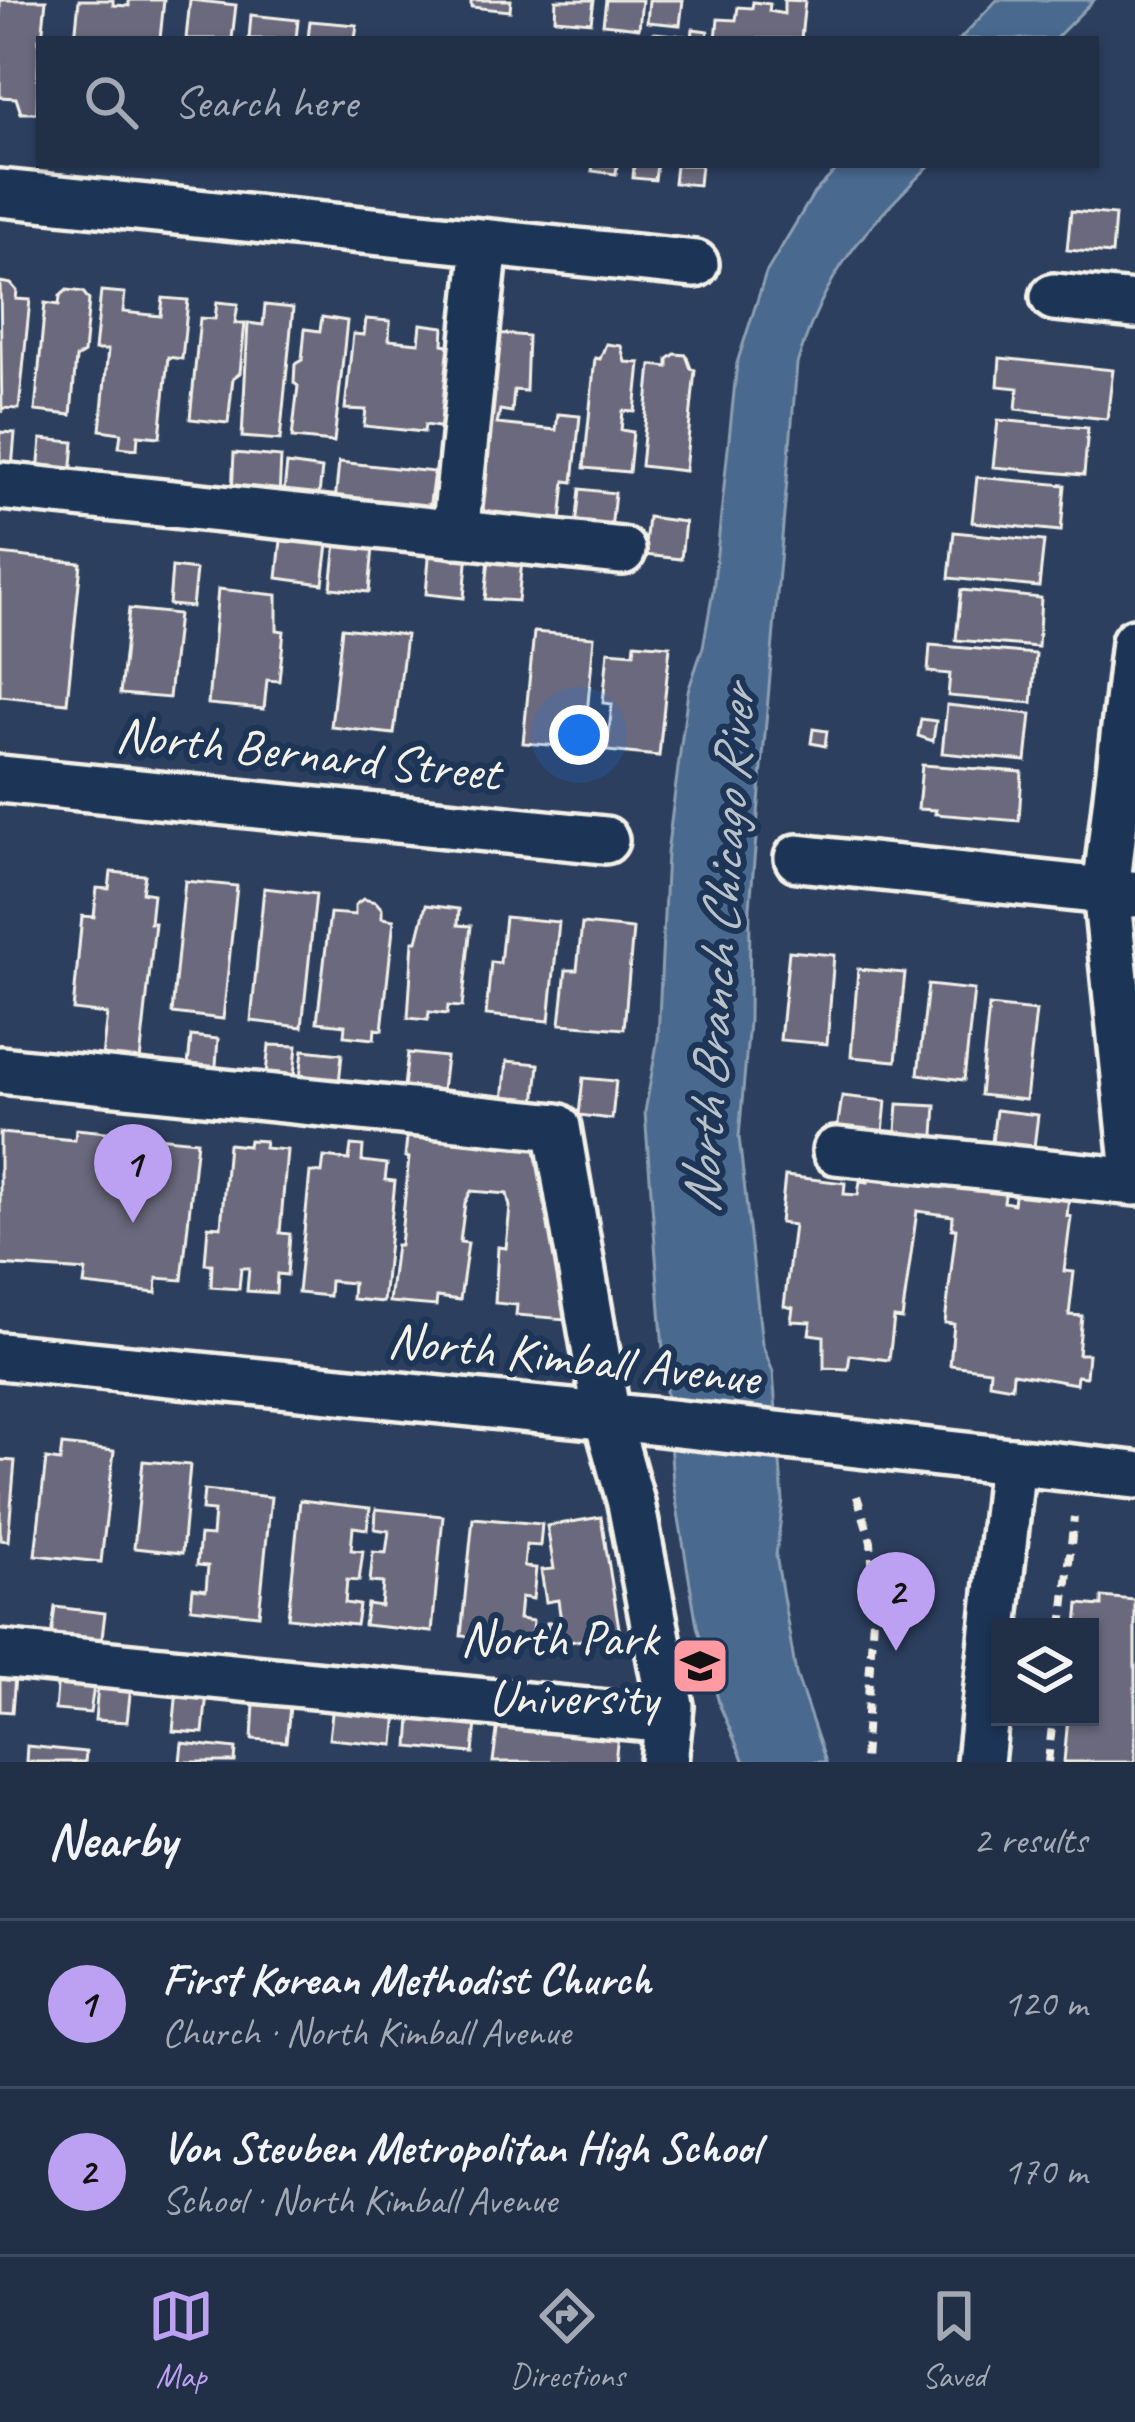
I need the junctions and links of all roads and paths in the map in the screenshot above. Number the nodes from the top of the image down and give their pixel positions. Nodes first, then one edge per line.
1 (0, 193) edge
2 (485, 243) junction
3 (695, 264) dead end
4 (1054, 297) dead end
5 (1135, 305) edge
6 (0, 486) edge
7 (455, 534) junction
8 (622, 551) dead end
9 (1135, 642) edge
10 (0, 778) edge
11 (605, 840) dead end
12 (798, 859) dead end
13 (1120, 892) edge
14 (0, 1070) edge
15 (836, 1151) dead end
16 (1135, 1178) edge
17 (0, 1356) edge
18 (607, 1417) junction
19 (1012, 1461) junction
20 (1135, 1475) edge
21 (857, 1496) dead end
22 (1073, 1517) dead end
23 (1063, 1618) edge
24 (0, 1654) edge
25 (1052, 1726) edge
26 (666, 1741) edge
27 (864, 1762) edge
28 (980, 1762) edge
29 (1048, 1762) edge

1 - 2 street
2 - 3 street
2 - 7 street
4 - 5 street
6 - 7 street
7 - 8 street
9 - 13 street
10 - 11 street, North Bernard Street
12 - 13 street
13 - 16 street
14 - 18 street
15 - 16 street
17 - 18 street, North Kimball Avenue
18 - 19 street, North Kimball Avenue
18 - 26 street
19 - 20 street, North Kimball Avenue
19 - 28 street
21 - 27 path
22 - 23 path
24 - 26 street
25 - 29 path

